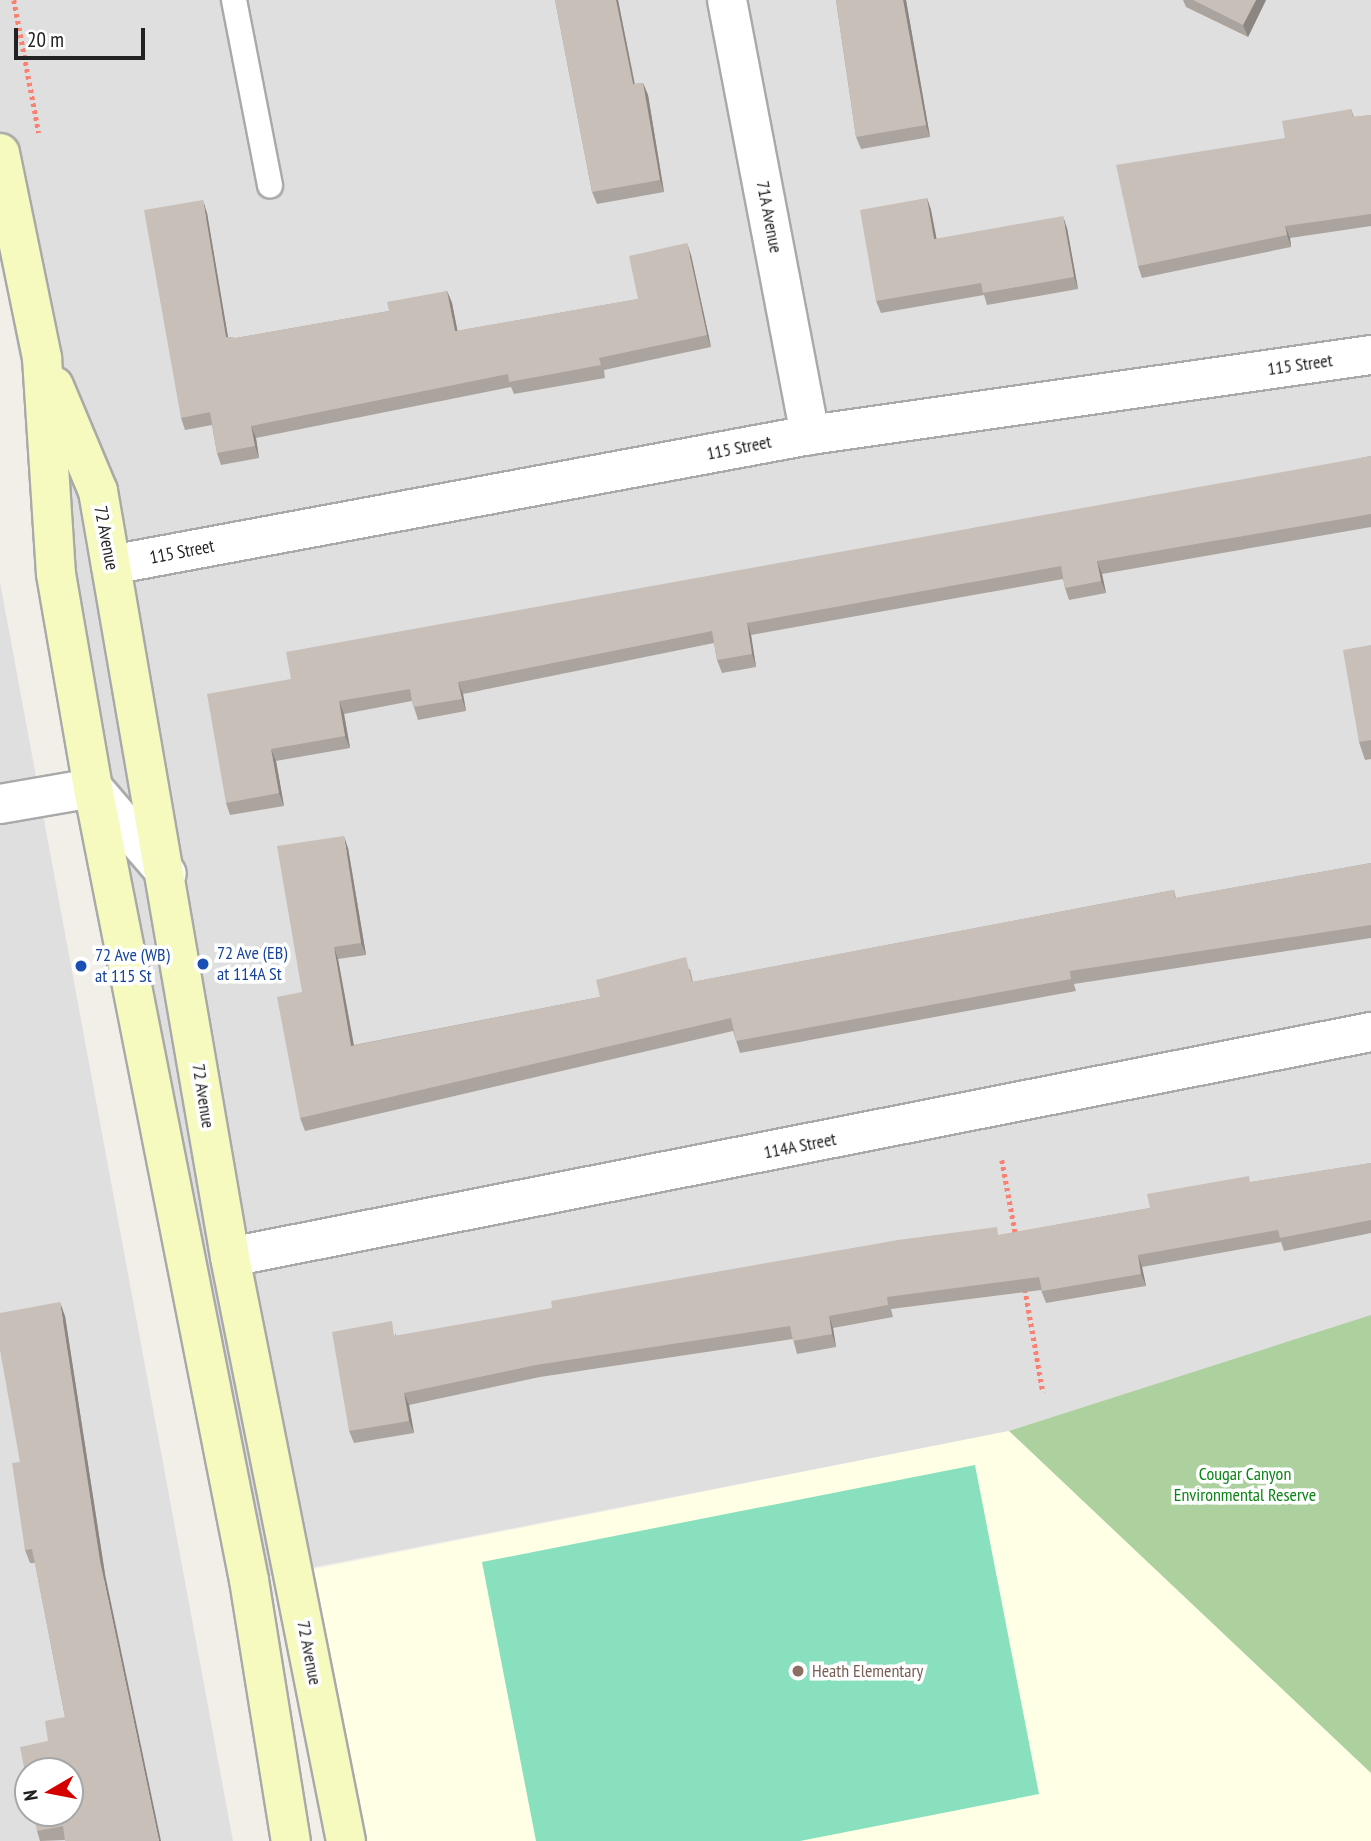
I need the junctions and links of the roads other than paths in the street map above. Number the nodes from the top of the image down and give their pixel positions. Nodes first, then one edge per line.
1 (234, 0) edge
2 (727, 0) edge
3 (0, 153) edge
4 (270, 186) dead end
5 (1371, 355) edge
6 (42, 358) junction
7 (810, 435) junction
8 (111, 565) junction
9 (93, 788) junction
10 (0, 804) edge
11 (167, 874) junction
12 (1371, 1032) edge
13 (230, 1257) junction
14 (291, 1841) edge
15 (346, 1841) edge

1 - 4 lane
2 - 7 street, 71A Avenue
3 - 6 main road, 72 Avenue
5 - 7 street, 115 Street
6 - 8 main road, 72 Avenue
6 - 9 main road, 72 Avenue
7 - 8 street, 115 Street
8 - 11 main road, 72 Avenue
9 - 10 street
9 - 11 street
9 - 14 main road, 72 Avenue
11 - 13 main road, 72 Avenue
12 - 13 street, 114A Street
13 - 15 main road, 72 Avenue

